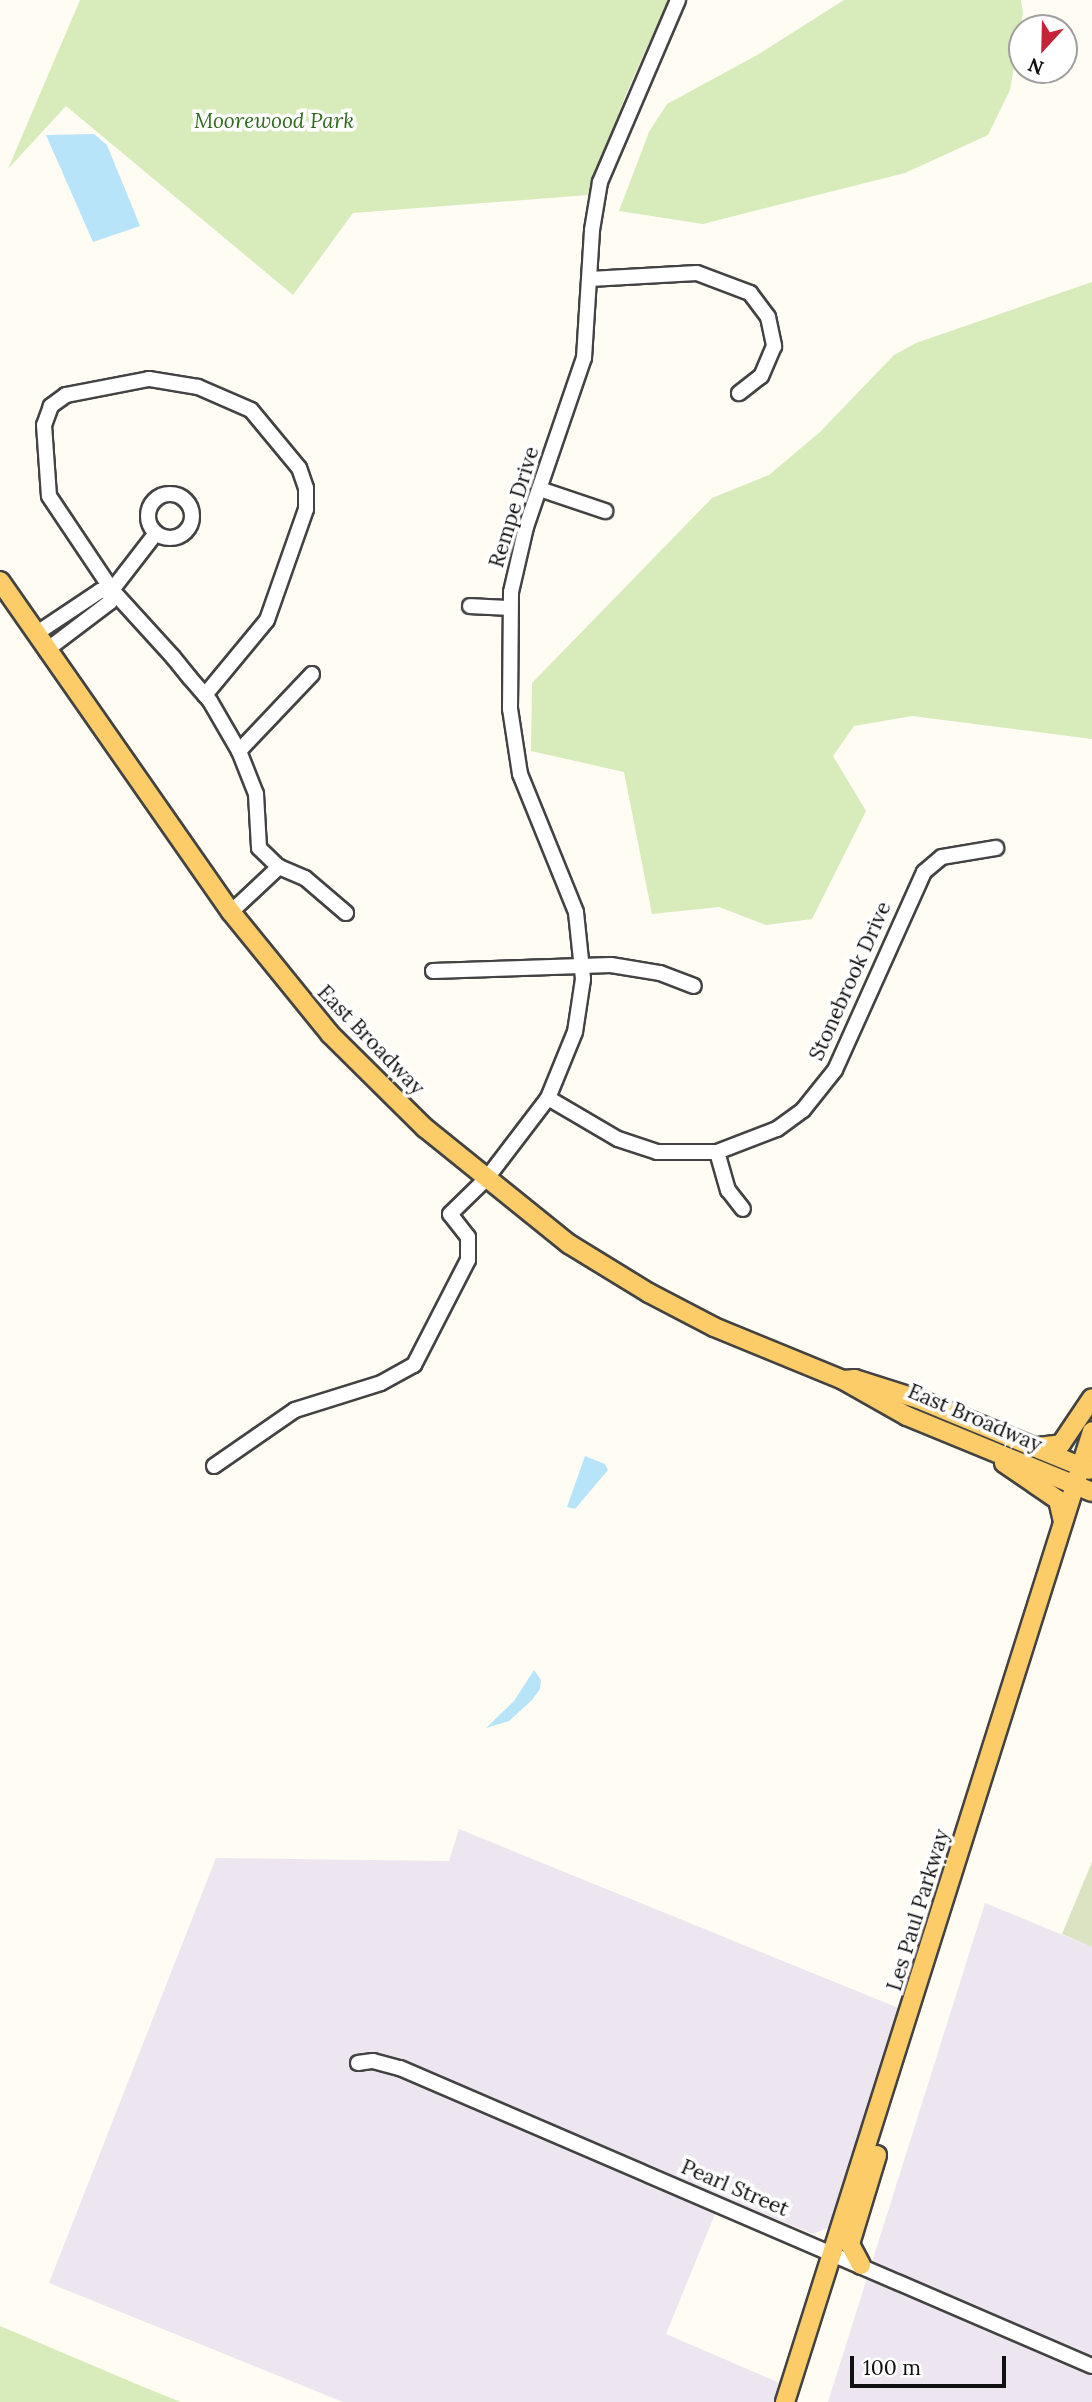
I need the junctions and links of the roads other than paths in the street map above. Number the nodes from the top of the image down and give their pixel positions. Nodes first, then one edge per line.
1 (678, 0) edge
2 (590, 279) junction
3 (739, 393) dead end
4 (540, 489) junction
5 (605, 511) dead end
6 (156, 533) dead end
7 (0, 581) edge
8 (113, 590) junction
9 (470, 606) dead end
10 (510, 608) junction
11 (37, 633) junction
12 (48, 649) junction
13 (312, 674) dead end
14 (205, 695) junction
15 (239, 751) junction
16 (996, 848) dead end
17 (279, 867) junction
18 (231, 912) junction
19 (346, 913) dead end
20 (583, 966) junction
21 (433, 971) dead end
22 (694, 986) dead end
23 (548, 1098) junction
24 (717, 1152) junction
25 (487, 1178) junction
26 (743, 1209) dead end
27 (843, 1380) junction
28 (1092, 1398) edge
29 (1092, 1431) edge
30 (979, 1445) junction
31 (1033, 1446) junction
32 (214, 1466) dead end
33 (1086, 1469) edge
34 (1084, 1488) edge
35 (1062, 1525) junction
36 (358, 2063) dead end
37 (891, 2072) junction
38 (832, 2252) junction
39 (861, 2265) junction
40 (1092, 2366) edge
41 (785, 2402) edge

1 - 2 street, Rempe Drive
2 - 3 street
2 - 4 street, Rempe Drive
4 - 5 street
4 - 10 street, Rempe Drive
6 - 8 street
7 - 11 main road, East Broadway
8 - 11 street
8 - 12 street
8 - 14 street
8 - 14 street
9 - 10 street
10 - 20 street, Rempe Drive
11 - 12 main road, East Broadway
12 - 18 main road, East Broadway
13 - 15 street
14 - 15 street
15 - 17 street
16 - 24 street, Stonebrook Drive
17 - 18 street
17 - 19 street
18 - 25 main road, East Broadway
20 - 21 street
20 - 22 street
20 - 23 street, Rempe Drive
23 - 24 street, Stonebrook Drive
23 - 25 street, Rempe Drive
24 - 26 street
25 - 27 main road, East Broadway
25 - 32 street, Rempe Drive
27 - 30 main road, East Broadway
27 - 31 main road, East Broadway
28 - 31 main road
29 - 33 main road, Les Paul Parkway
30 - 34 main road, East Broadway
30 - 35 main road
31 - 33 main road, East Broadway
33 - 34 main road, Les Paul Parkway
34 - 35 main road, Les Paul Parkway
35 - 37 main road, Les Paul Parkway
36 - 38 street, Pearl Street
37 - 38 main road, Les Paul Parkway
37 - 39 main road
38 - 39 street, Pearl Street
38 - 41 main road, Les Paul Parkway
39 - 40 street, Pearl Street

